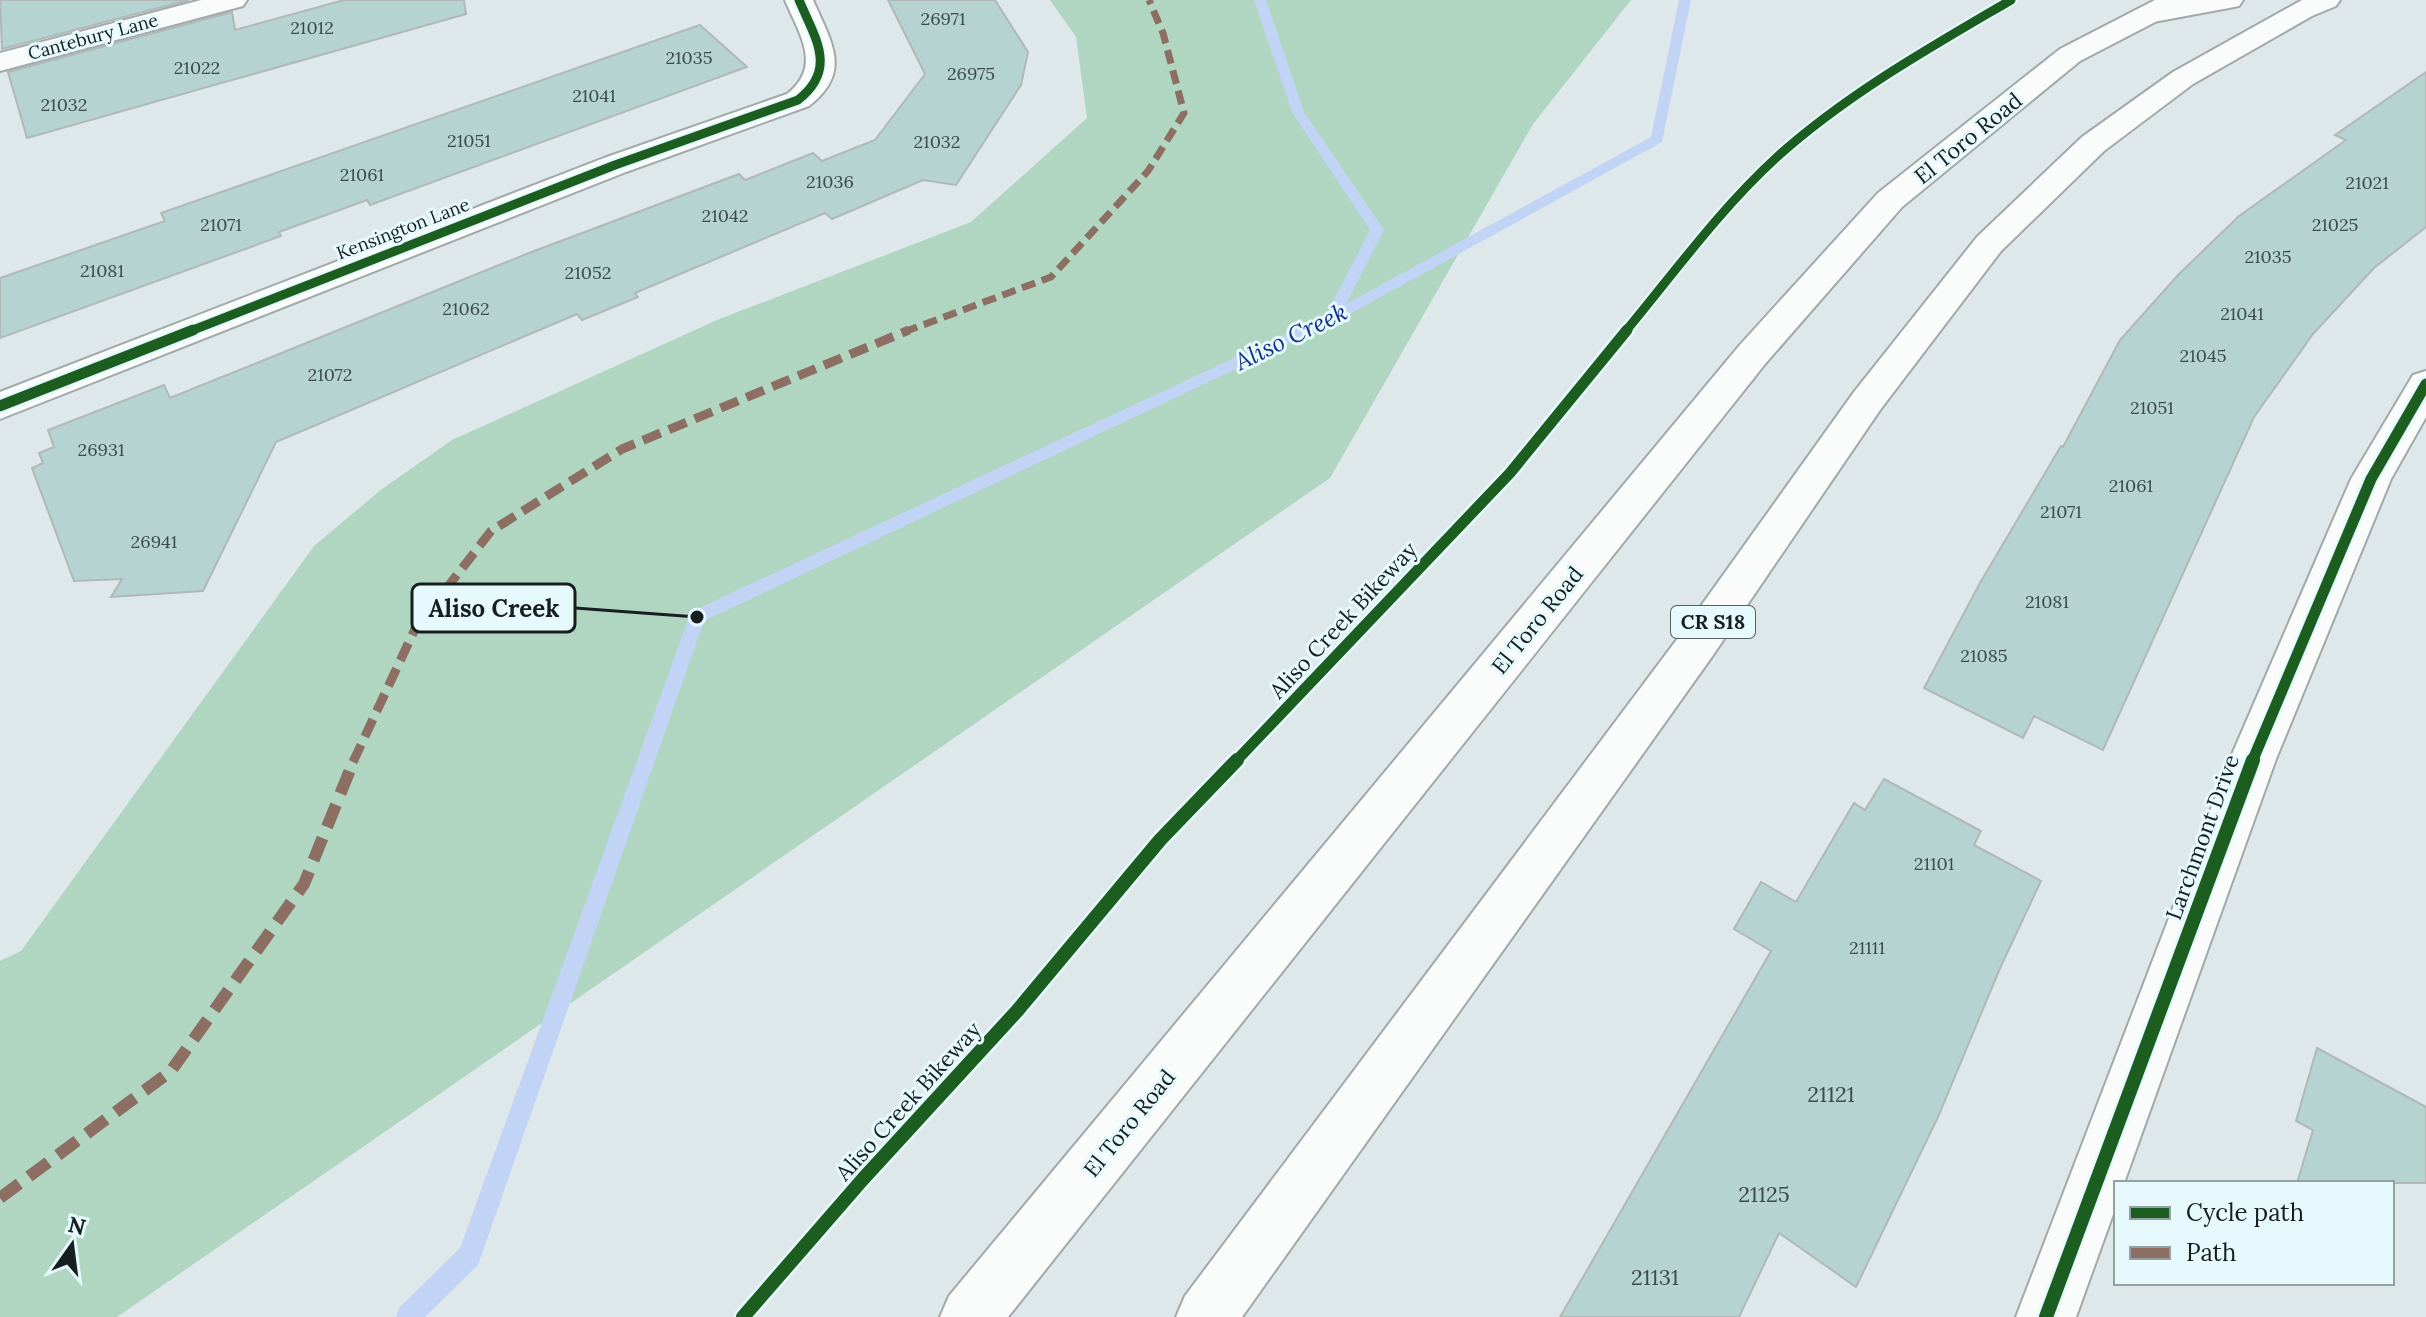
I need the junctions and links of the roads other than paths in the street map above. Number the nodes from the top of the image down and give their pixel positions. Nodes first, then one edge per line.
1 (233, 0) edge
2 (799, 0) edge
3 (2229, 0) edge
4 (2326, 0) edge
5 (2162, 7) edge
6 (0, 62) edge
7 (2426, 384) edge
8 (0, 406) edge
9 (970, 1317) edge
10 (1206, 1317) edge
11 (2046, 1317) edge

1 - 6 main road, Cantebury Lane
2 - 8 main road, Kensington Lane
3 - 5 main road, El Toro Road
4 - 10 main road, CR S18
5 - 9 main road, El Toro Road
7 - 11 main road, Larchmont Drive

